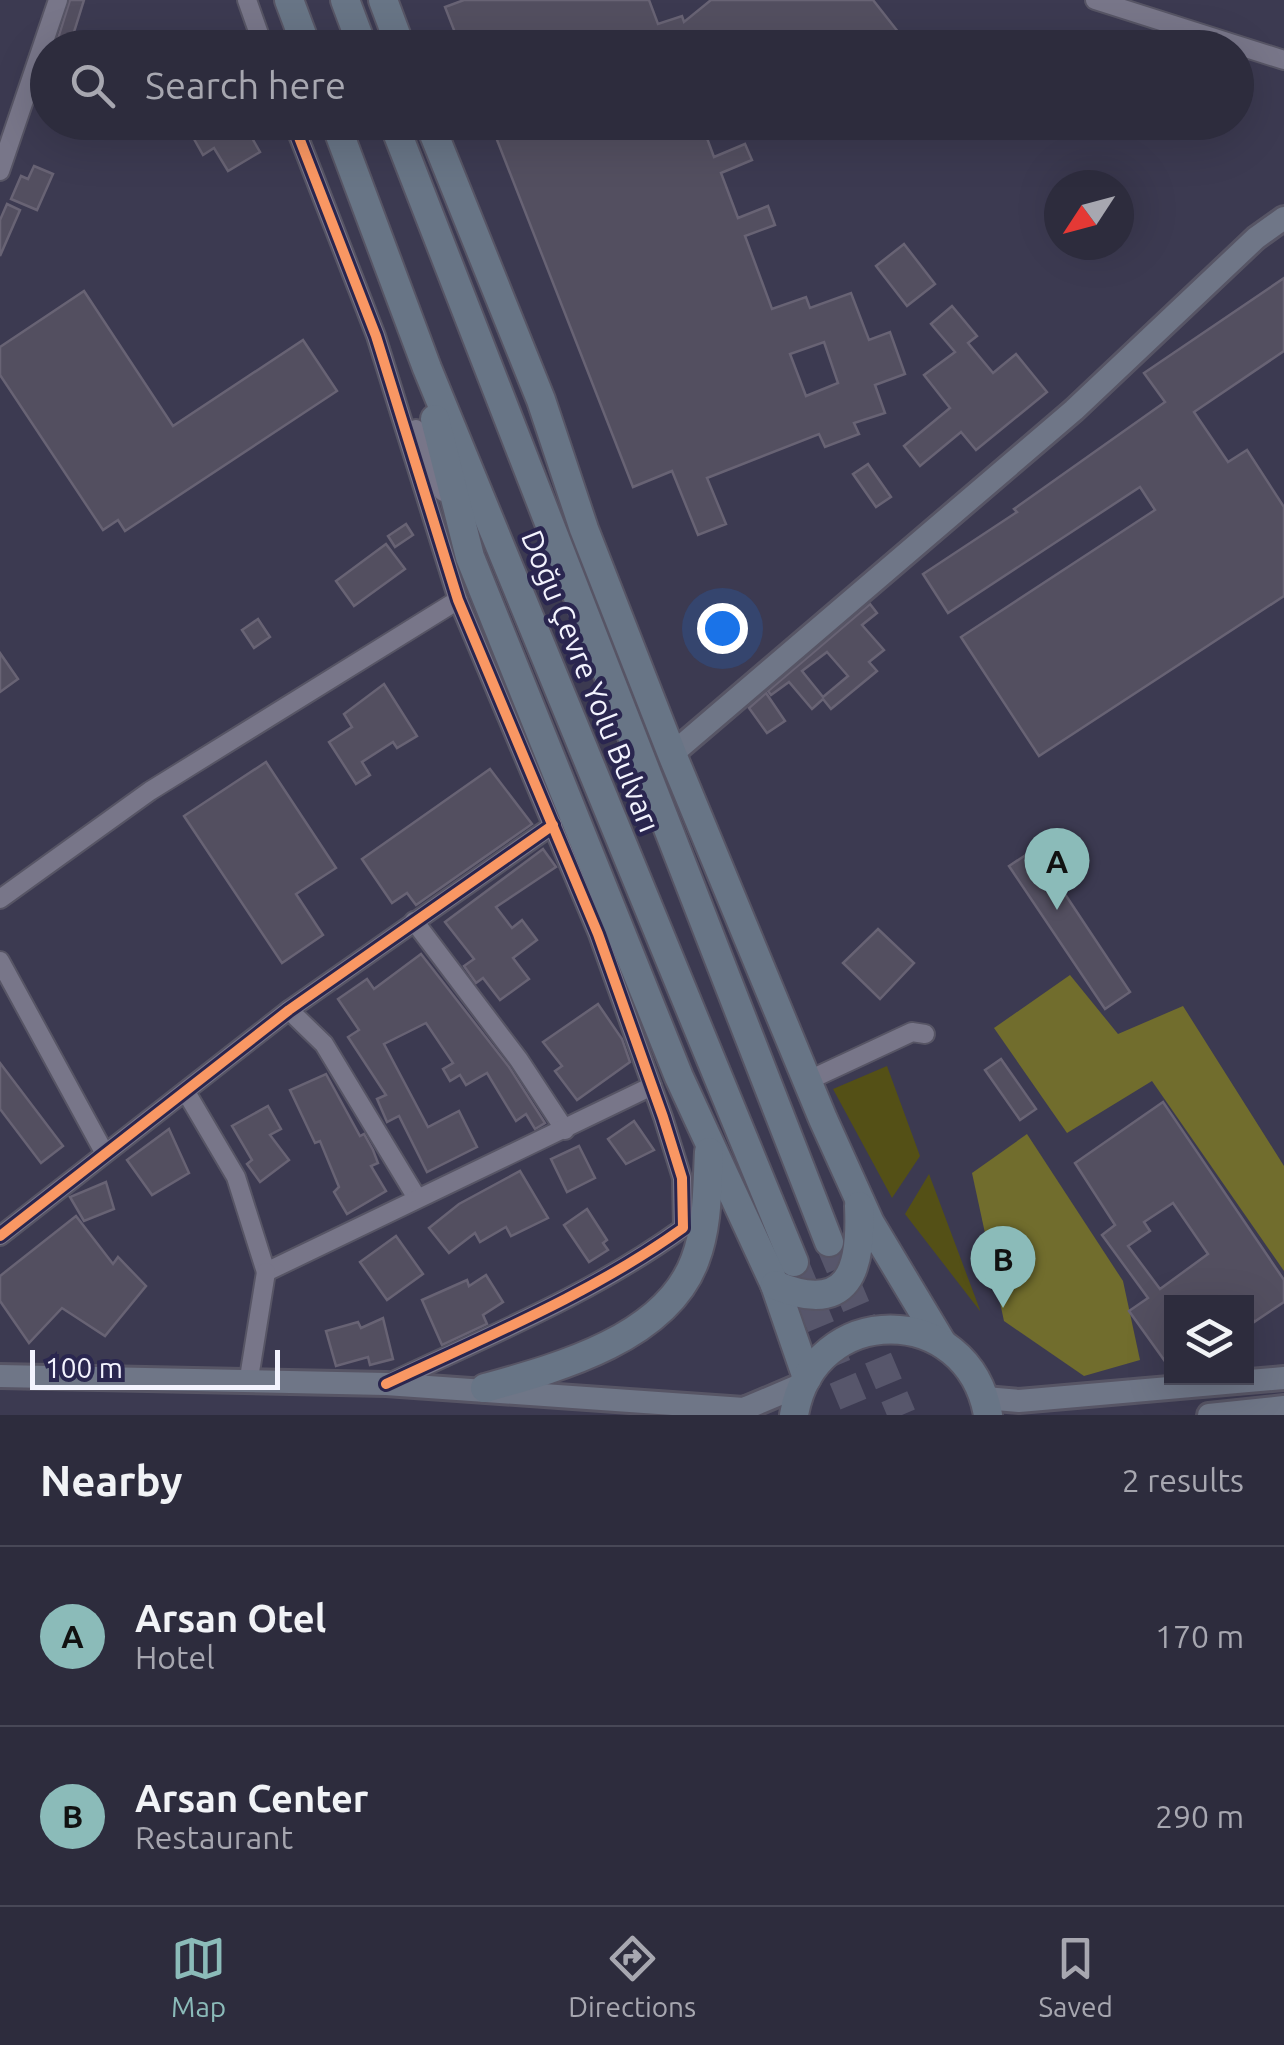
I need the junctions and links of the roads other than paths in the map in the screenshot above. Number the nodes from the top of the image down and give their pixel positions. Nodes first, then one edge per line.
1 (58, 0) edge
2 (246, 0) edge
3 (289, 0) edge
4 (345, 0) edge
5 (383, 0) edge
6 (1095, 0) edge
7 (48, 30) edge
8 (257, 30) edge
9 (300, 30) edge
10 (356, 30) edge
11 (394, 30) edge
12 (1190, 30) edge
13 (1254, 50) edge
14 (1284, 60) edge
15 (30, 82) edge
16 (300, 140) edge
17 (342, 140) edge
18 (400, 140) edge
19 (437, 140) edge
20 (0, 170) edge
21 (1284, 218) edge
22 (376, 336) junction
23 (426, 368) junction
24 (470, 557) junction
25 (458, 600) junction
26 (672, 754) junction
27 (552, 825) junction
28 (0, 899) edge
29 (414, 921) junction
30 (0, 960) edge
31 (290, 1010) junction
32 (925, 1034) dead end
33 (808, 1081) junction
34 (652, 1086) junction
35 (186, 1092) junction
36 (564, 1130) junction
37 (709, 1146) junction
38 (104, 1152) junction
39 (417, 1198) junction
40 (859, 1201) junction
41 (0, 1236) edge
42 (830, 1242) tunnel mouth
43 (794, 1262) tunnel mouth
44 (266, 1272) junction
45 (774, 1285) junction
46 (942, 1343) junction
47 (0, 1376) edge
48 (249, 1378) junction
49 (1284, 1378) edge
50 (805, 1381) junction
51 (386, 1384) junction
52 (484, 1388) junction
53 (986, 1406) edge
54 (1284, 1406) edge
55 (794, 1415) edge
56 (1209, 1415) edge

1 - 7 street
2 - 8 street
3 - 9 highway
4 - 10 highway
5 - 11 highway
6 - 12 street
13 - 14 street
15 - 20 street
16 - 22 street
17 - 23 highway, Doğu Çevre Yolu Bulvarı
18 - 42 highway, Doğu Çevre Yolu Bulvarı
19 - 26 highway
21 - 26 main road
22 - 24 street
22 - 25 street
23 - 24 highway
23 - 43 highway, Doğu Çevre Yolu Bulvarı
24 - 37 highway
25 - 27 street
25 - 28 street
26 - 33 highway
27 - 29 street
27 - 34 street
29 - 31 street
29 - 36 street
30 - 38 street
31 - 35 street
31 - 39 street
32 - 33 street
33 - 40 highway
34 - 36 street
34 - 51 street
35 - 38 street
35 - 44 street
36 - 39 street
37 - 45 highway
37 - 52 highway
38 - 41 street
39 - 44 street
40 - 45 highway
40 - 46 highway
44 - 48 street
45 - 50 highway
46 - 50 highway
46 - 53 highway
47 - 48 main road
48 - 51 main road
49 - 53 main road
50 - 52 main road
50 - 55 highway
51 - 52 main road
54 - 56 main road

